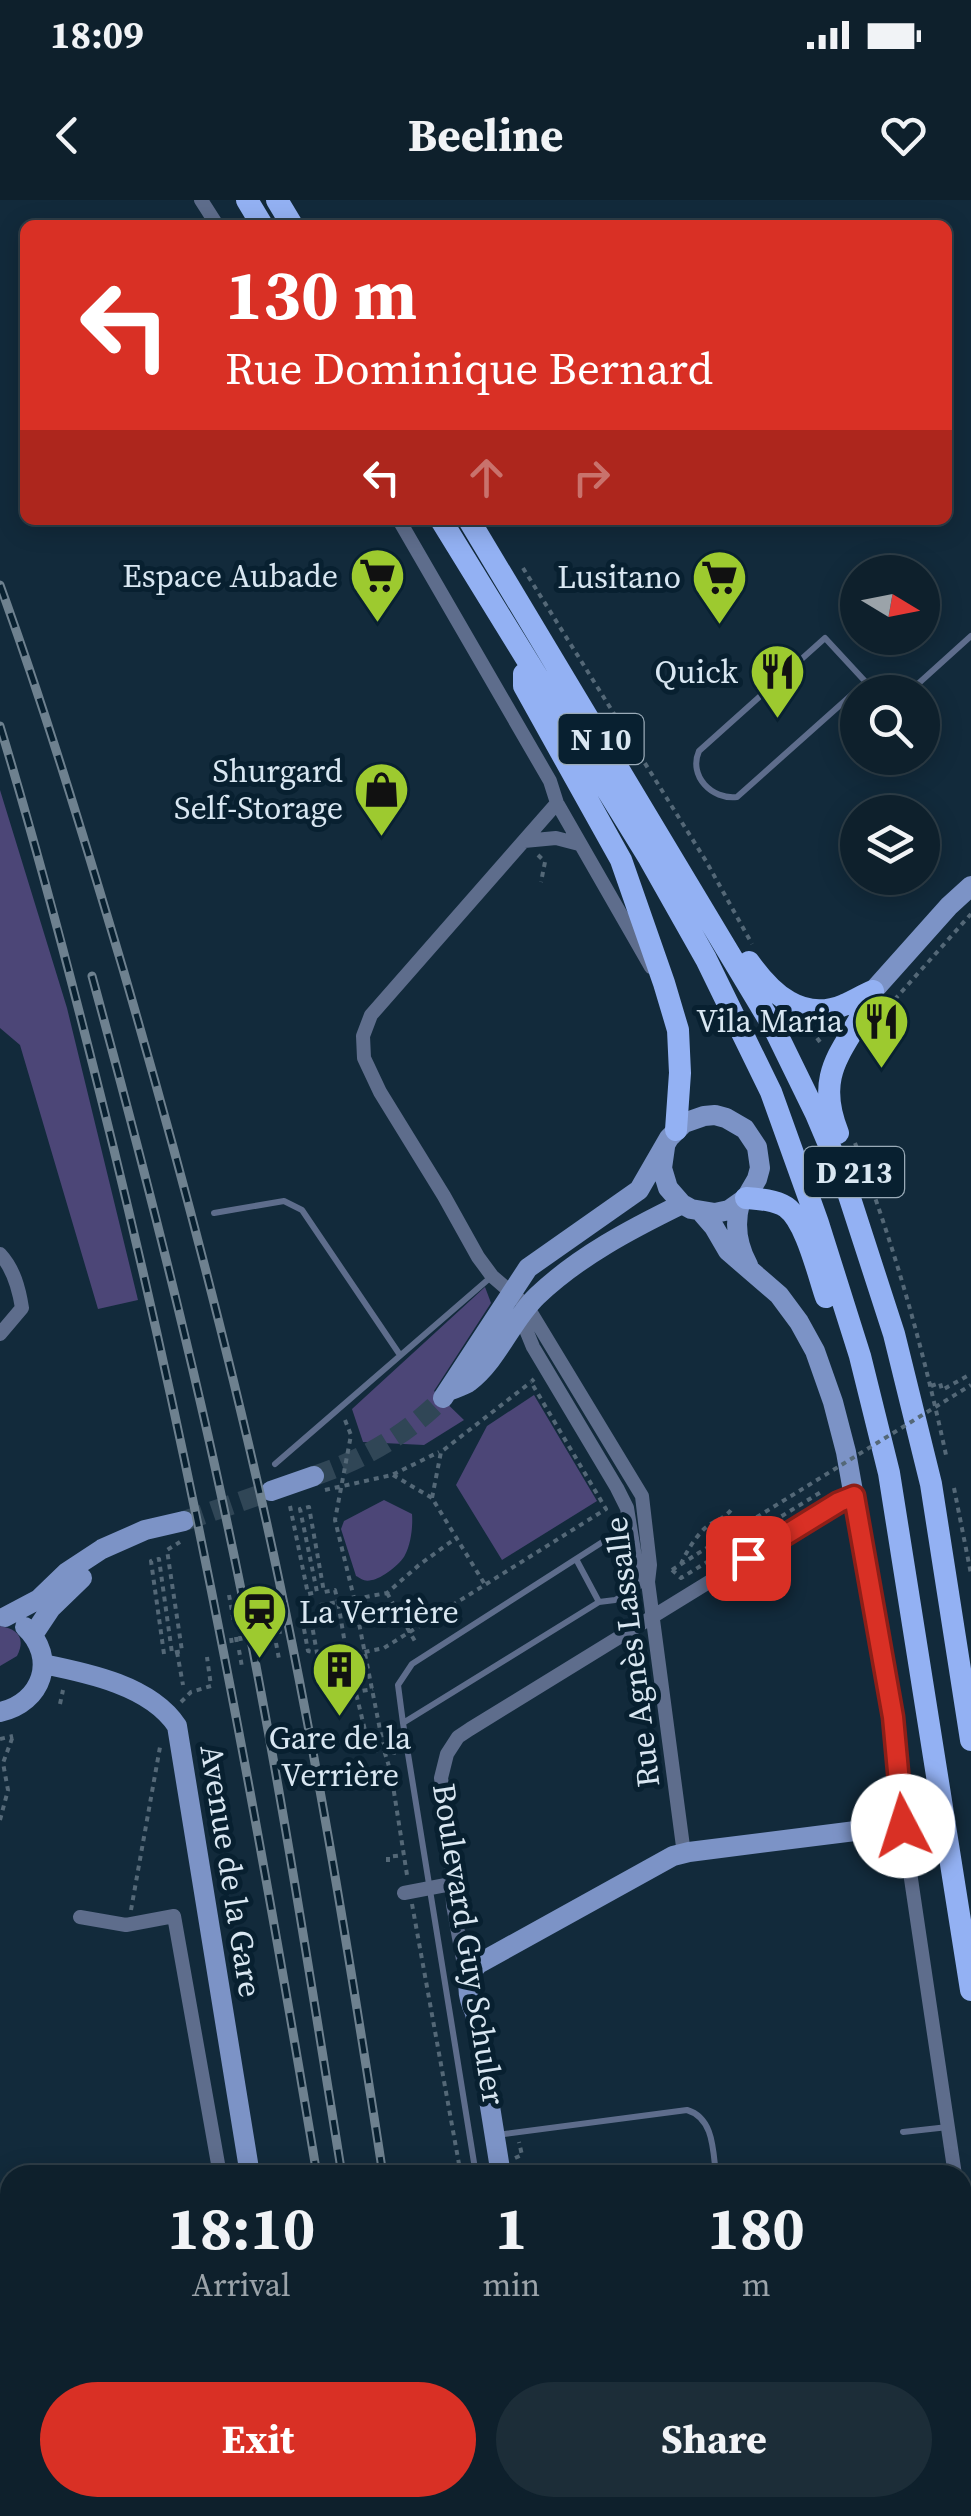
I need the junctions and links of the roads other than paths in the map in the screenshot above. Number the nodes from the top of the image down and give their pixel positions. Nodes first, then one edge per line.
1 (402, 525) edge
2 (443, 525) edge
3 (473, 525) edge
4 (971, 636) edge
5 (523, 656) junction
6 (928, 675) edge
7 (866, 682) joint
8 (557, 803) junction
9 (524, 841) junction
10 (579, 844) junction
11 (971, 886) edge
12 (732, 957) junction
13 (664, 983) junction
14 (873, 991) junction
15 (670, 1139) junction
16 (640, 1190) junction
17 (743, 1201) junction
18 (692, 1208) junction
19 (214, 1213) dead end
20 (0, 1254) edge
21 (752, 1271) junction
22 (492, 1276) junction
23 (519, 1304) junction
24 (0, 1334) edge
25 (400, 1354) junction
26 (860, 1356) junction
27 (900, 1359) junction
28 (445, 1394) tunnel mouth
29 (276, 1464) dead end
30 (314, 1484) tunnel mouth
31 (280, 1496) tunnel mouth
32 (854, 1496) junction
33 (630, 1524) junction
34 (576, 1558) junction
35 (648, 1582) junction
36 (599, 1602) junction
37 (652, 1616) junction
38 (2, 1617) edge
39 (33, 1635) junction
40 (43, 1664) junction
41 (0, 1712) edge
42 (403, 1723) junction
43 (971, 1740) edge
44 (903, 1826) junction
45 (684, 1854) junction
46 (451, 1884) junction
47 (430, 1887) junction
48 (407, 1892) road end
49 (207, 1913) junction
50 (174, 1916) junction
51 (80, 1917) dead end
52 (500, 1952) junction
53 (472, 1970) junction
54 (971, 1990) edge
55 (475, 2013) junction
56 (950, 2127) junction
57 (903, 2132) dead end
58 (495, 2136) junction
59 (218, 2165) edge
60 (248, 2165) edge
61 (474, 2165) edge
62 (499, 2165) edge
63 (715, 2165) edge
64 (954, 2165) edge

1 - 8 street
2 - 5 main road, N 10
3 - 12 main road, N 10
4 - 6 lane
5 - 13 main road
5 - 26 main road, N 10
7 - 7 lane
8 - 9 street
8 - 10 street
9 - 10 street
9 - 22 street
10 - 13 street
11 - 14 street, D 213
12 - 14 main road, D 213
12 - 27 main road, N 10
13 - 15 main road
14 - 27 main road, D 213
15 - 16 street
15 - 17 street
15 - 18 street
16 - 23 street
16 - 23 street
17 - 18 street
17 - 21 street
17 - 26 main road
18 - 21 street
18 - 23 street
19 - 25 lane
20 - 24 street
21 - 32 street
22 - 23 street
22 - 25 lane
23 - 28 street
23 - 33 street, Rue Agnès Lassalle
23 - 35 street, Rue Agnès Lassalle
25 - 29 lane
26 - 54 main road, N 10
27 - 43 main road, N 10
30 - 31 street
32 - 37 street
32 - 44 street
33 - 34 lane, Boulevard Guy Schuler
33 - 35 street
34 - 36 lane
34 - 42 lane, Boulevard Guy Schuler
35 - 36 lane
35 - 37 street, Rue Agnès Lassalle
36 - 42 lane
37 - 45 street, Rue Agnès Lassalle
37 - 46 street
38 - 39 street
38 - 39 street
39 - 40 street
40 - 41 street
40 - 49 street, Avenue de la Gare
42 - 47 lane, Boulevard Guy Schuler
44 - 45 street
44 - 56 street
45 - 52 street
46 - 47 street
46 - 53 street
47 - 48 street
47 - 61 lane, Boulevard Guy Schuler
49 - 50 street
49 - 60 street, Avenue de la Gare
50 - 51 street
50 - 59 street
52 - 53 street, Boulevard Guy Schuler
52 - 55 street, Boulevard Guy Schuler
53 - 55 street, Boulevard Guy Schuler
55 - 58 street, Boulevard Guy Schuler
56 - 57 lane
56 - 64 street
58 - 62 street, Boulevard Guy Schuler
58 - 63 lane

